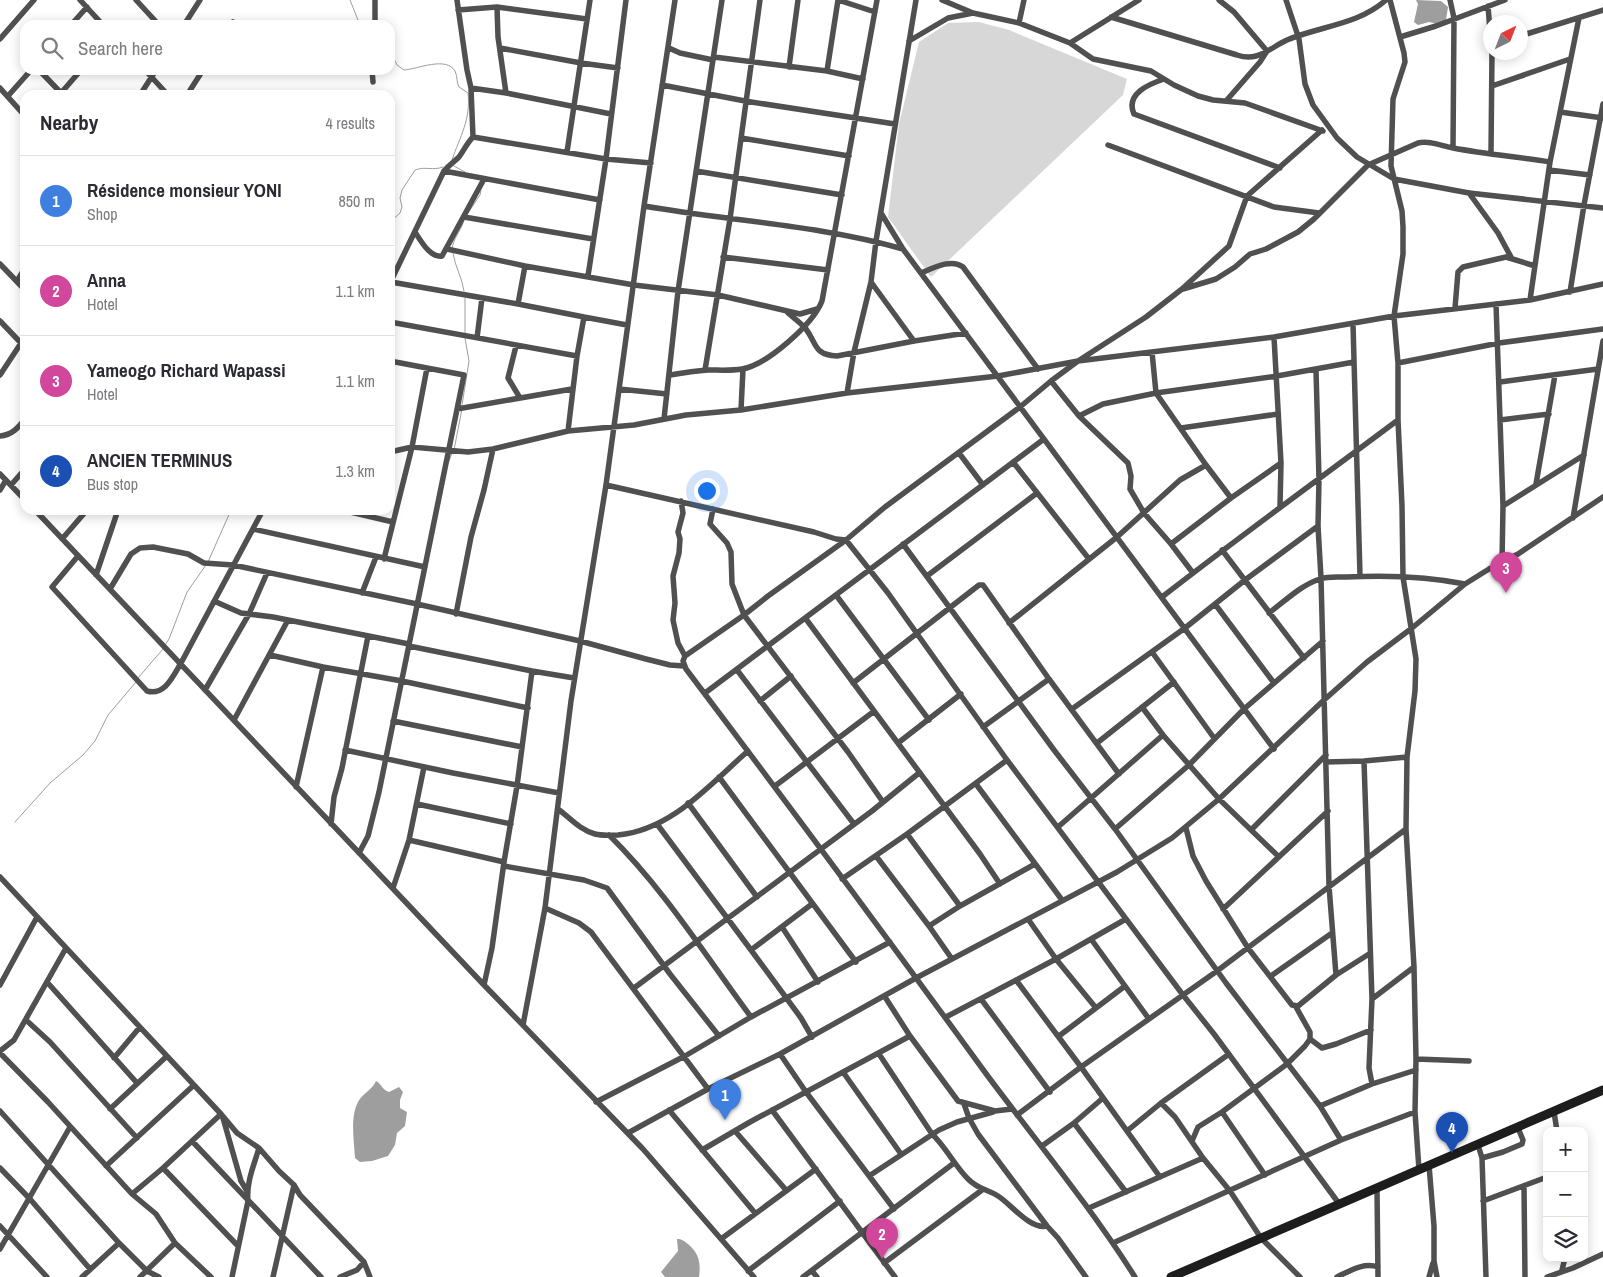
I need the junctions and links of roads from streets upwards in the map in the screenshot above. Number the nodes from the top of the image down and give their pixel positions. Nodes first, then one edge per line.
1 (34, 0) edge
2 (80, 0) edge
3 (136, 0) edge
4 (200, 0) edge
5 (375, 0) edge
6 (457, 0) edge
7 (590, 0) edge
8 (626, 0) edge
9 (676, 0) edge
10 (722, 0) edge
11 (760, 0) edge
12 (798, 0) edge
13 (838, 0) edge
14 (878, 0) edge
15 (916, 0) edge
16 (942, 0) edge
17 (1024, 0) edge
18 (1139, 0) edge
19 (1219, 0) edge
20 (1286, 0) edge
21 (1386, 0) edge
22 (1390, 0) edge
23 (1450, 0) edge
24 (1504, 0) edge
25 (951, 2) edge
26 (195, 3) edge
27 (1488, 6) junction
28 (87, 7) junction
29 (497, 7) junction
30 (458, 10) junction
31 (1603, 10) edge
32 (875, 12) junction
33 (973, 13) junction
34 (1489, 15) edge
35 (1111, 17) junction
36 (1454, 18) junction
37 (1579, 18) junction
38 (587, 19) junction
39 (75, 20) edge
40 (99, 20) edge
41 (154, 20) edge
42 (186, 20) edge
43 (375, 20) edge
44 (1019, 24) junction
45 (1528, 34) edge
46 (1298, 37) junction
47 (1400, 37) junction
48 (0, 38) edge
49 (909, 41) junction
50 (1070, 43) junction
51 (500, 48) junction
52 (669, 48) junction
53 (1267, 51) junction
54 (714, 59) junction
55 (1570, 59) junction
56 (1492, 60) edge
57 (750, 62) junction
58 (580, 63) junction
59 (789, 67) junction
60 (618, 68) junction
61 (827, 71) junction
62 (27, 75) edge
63 (44, 75) edge
64 (77, 75) edge
65 (200, 75) edge
66 (372, 75) edge
67 (152, 77) joint
68 (863, 79) junction
69 (1164, 79) junction
70 (373, 82) dead end
71 (662, 85) junction
72 (1492, 86) junction
73 (0, 88) edge
74 (471, 88) junction
75 (58, 90) edge
76 (65, 90) edge
77 (143, 90) edge
78 (164, 90) edge
79 (189, 90) edge
80 (506, 93) junction
81 (707, 94) junction
82 (8, 96) junction
83 (1226, 100) junction
84 (745, 101) junction
85 (1603, 104) edge
86 (574, 106) junction
87 (20, 110) edge
88 (1560, 112) junction
89 (611, 114) junction
90 (856, 118) junction
91 (1602, 118) edge
92 (895, 124) junction
93 (1322, 130) junction
94 (473, 137) junction
95 (741, 138) junction
96 (1337, 138) junction
97 (1108, 145) dead end
98 (1453, 148) junction
99 (567, 152) junction
100 (1491, 153) junction
101 (1392, 154) junction
102 (849, 156) junction
103 (606, 159) junction
104 (1550, 162) junction
105 (651, 163) junction
106 (1368, 164) junction
107 (1280, 168) junction
108 (1549, 170) junction
109 (444, 171) junction
110 (696, 171) junction
111 (1590, 175) junction
112 (736, 177) junction
113 (1394, 178) junction
114 (484, 179) junction
115 (1469, 193) junction
116 (842, 195) junction
117 (1247, 196) junction
118 (600, 200) junction
119 (1544, 202) junction
120 (1584, 205) junction
121 (644, 206) junction
122 (1603, 208) edge
123 (881, 213) junction
124 (1319, 213) junction
125 (689, 214) junction
126 (464, 217) junction
127 (730, 219) junction
128 (414, 232) junction
129 (835, 234) junction
130 (594, 239) junction
131 (876, 241) junction
132 (447, 249) junction
133 (903, 249) junction
134 (723, 257) junction
135 (1510, 257) junction
136 (0, 264) edge
137 (525, 266) junction
138 (1534, 266) junction
139 (828, 270) junction
140 (395, 273) edge
141 (921, 273) junction
142 (20, 276) edge
143 (588, 276) junction
144 (17, 281) junction
145 (871, 282) junction
146 (395, 283) edge
147 (20, 284) edge
148 (1603, 284) edge
149 (634, 285) junction
150 (1182, 289) junction
151 (678, 291) junction
152 (1570, 292) junction
153 (718, 295) junction
154 (482, 298) junction
155 (1530, 300) junction
156 (518, 304) junction
157 (1496, 304) junction
158 (819, 308) junction
159 (1455, 308) junction
160 (786, 311) junction
161 (1394, 316) junction
162 (584, 317) junction
163 (0, 320) edge
164 (395, 323) edge
165 (1353, 324) junction
166 (628, 325) junction
167 (804, 326) junction
168 (1603, 329) edge
169 (966, 333) junction
170 (1274, 337) junction
171 (477, 338) junction
172 (914, 341) junction
173 (20, 342) edge
174 (1499, 343) junction
175 (1603, 344) edge
176 (20, 345) edge
177 (516, 346) junction
178 (854, 352) junction
179 (1152, 352) junction
180 (577, 356) junction
181 (1078, 361) junction
182 (395, 362) edge
183 (1354, 362) junction
184 (1398, 363) junction
185 (428, 368) junction
186 (743, 369) junction
187 (1038, 369) junction
188 (705, 370) junction
189 (1316, 370) junction
190 (1598, 370) junction
191 (0, 375) edge
192 (670, 375) junction
193 (1556, 375) junction
194 (998, 376) junction
195 (1277, 376) junction
196 (1051, 381) junction
197 (1500, 382) junction
198 (572, 389) junction
199 (619, 389) junction
200 (847, 393) junction
201 (1156, 393) junction
202 (667, 394) junction
203 (520, 398) junction
204 (1020, 407) junction
205 (457, 409) junction
206 (741, 410) junction
207 (1278, 414) junction
208 (1548, 414) junction
209 (1079, 416) junction
210 (664, 419) junction
211 (1398, 420) junction
212 (1500, 420) junction
213 (20, 425) edge
214 (615, 426) junction
215 (1180, 428) junction
216 (568, 431) junction
217 (0, 436) edge
218 (1044, 439) junction
219 (412, 447) junction
220 (493, 449) junction
221 (395, 451) edge
222 (448, 451) junction
223 (1356, 451) junction
224 (959, 453) junction
225 (1584, 455) junction
226 (1013, 462) junction
227 (1280, 463) junction
228 (1206, 465) junction
229 (20, 473) edge
230 (0, 474) edge
231 (1319, 479) junction
232 (9, 483) junction
233 (1536, 484) junction
234 (606, 485) junction
235 (983, 485) junction
236 (0, 490) edge
237 (1037, 493) junction
238 (20, 495) edge
239 (1603, 497) edge
240 (1231, 498) junction
241 (681, 501) junction
242 (1280, 506) junction
243 (1504, 506) junction
244 (713, 509) junction
245 (395, 514) edge
246 (1144, 514) junction
247 (40, 515) edge
248 (83, 515) edge
249 (116, 515) edge
250 (261, 515) edge
251 (363, 515) edge
252 (395, 515) edge
253 (1573, 518) junction
254 (393, 522) junction
255 (1318, 526) junction
256 (252, 529) junction
257 (1117, 537) junction
258 (62, 538) junction
259 (846, 540) junction
260 (903, 544) junction
261 (1171, 544) junction
262 (1222, 550) junction
263 (78, 556) junction
264 (376, 557) junction
265 (384, 559) junction
266 (1089, 559) junction
267 (1502, 562) junction
268 (233, 565) junction
269 (425, 567) junction
270 (870, 569) junction
271 (267, 573) junction
272 (1193, 573) junction
273 (96, 575) junction
274 (927, 576) junction
275 (1360, 576) junction
276 (1403, 576) junction
277 (1321, 578) junction
278 (1245, 580) junction
279 (1465, 584) junction
280 (110, 589) junction
281 (362, 593) junction
282 (836, 595) junction
283 (1162, 597) junction
284 (214, 601) junction
285 (417, 604) junction
286 (1215, 604) junction
287 (950, 608) junction
288 (1269, 613) junction
289 (249, 614) junction
290 (456, 614) junction
291 (744, 615) junction
292 (806, 619) junction
293 (288, 620) junction
294 (1009, 623) junction
295 (1185, 628) junction
296 (1412, 628) junction
297 (918, 634) junction
298 (368, 636) junction
299 (580, 641) junction
300 (1323, 641) junction
301 (409, 645) junction
302 (768, 646) junction
303 (1152, 652) junction
304 (270, 655) junction
305 (685, 656) junction
306 (1304, 658) junction
307 (884, 659) junction
308 (181, 663) junction
309 (684, 666) junction
310 (323, 667) junction
311 (737, 670) junction
312 (532, 671) junction
313 (361, 674) junction
314 (791, 676) junction
315 (574, 678) junction
316 (1049, 679) junction
317 (402, 681) junction
318 (1174, 682) junction
319 (853, 683) junction
320 (1274, 683) junction
321 (205, 690) junction
322 (705, 693) junction
323 (961, 694) junction
324 (1324, 700) junction
325 (760, 701) junction
326 (1019, 702) junction
327 (1142, 707) junction
328 (528, 708) junction
329 (1244, 708) junction
330 (1072, 709) junction
331 (873, 712) junction
332 (234, 720) junction
333 (929, 720) junction
334 (393, 721) junction
335 (983, 727) junction
336 (1163, 735) junction
337 (1214, 738) junction
338 (837, 739) junction
339 (898, 743) junction
340 (1097, 743) junction
341 (522, 747) junction
342 (1274, 749) junction
343 (346, 750) junction
344 (748, 751) junction
345 (1326, 755) junction
346 (1407, 757) junction
347 (385, 758) junction
348 (1007, 760) junction
349 (1364, 761) junction
350 (806, 762) junction
351 (1326, 762) junction
352 (1188, 765) junction
353 (424, 767) junction
354 (919, 773) junction
355 (1119, 774) junction
356 (718, 777) junction
357 (976, 784) junction
358 (517, 786) junction
359 (775, 786) junction
360 (296, 787) junction
361 (559, 793) junction
362 (1092, 799) junction
363 (1219, 799) junction
364 (883, 802) junction
365 (688, 803) junction
366 (417, 804) junction
367 (944, 806) junction
368 (558, 809) junction
369 (1328, 811) junction
370 (331, 824) junction
371 (511, 824) junction
372 (657, 824) junction
373 (854, 824) junction
374 (1058, 827) junction
375 (1186, 828) junction
376 (1114, 829) junction
377 (1406, 829) junction
378 (1251, 830) junction
379 (907, 834) junction
380 (609, 836) junction
381 (409, 840) junction
382 (821, 849) junction
383 (359, 853) junction
384 (876, 856) junction
385 (1279, 857) junction
386 (1366, 858) junction
387 (1136, 860) junction
388 (504, 864) junction
389 (1035, 864) junction
390 (789, 873) junction
391 (550, 874) junction
392 (0, 877) edge
393 (842, 878) junction
394 (1099, 880) junction
395 (1000, 884) junction
396 (1329, 886) junction
397 (393, 888) junction
398 (757, 897) junction
399 (1062, 900) junction
400 (812, 904) junction
401 (960, 906) junction
402 (545, 908) junction
403 (1223, 909) junction
404 (37, 917) junction
405 (727, 919) junction
406 (1028, 919) junction
407 (1126, 919) junction
408 (929, 926) junction
409 (782, 928) junction
410 (1332, 933) junction
411 (1091, 940) junction
412 (697, 941) junction
413 (890, 942) junction
414 (66, 948) junction
415 (1248, 948) junction
416 (751, 950) junction
417 (1369, 954) junction
418 (952, 959) junction
419 (1056, 959) junction
420 (856, 962) junction
421 (664, 965) junction
422 (1414, 967) junction
423 (1217, 971) junction
424 (1336, 975) junction
425 (1270, 976) junction
426 (916, 978) junction
427 (1016, 980) junction
428 (47, 982) junction
429 (818, 982) junction
430 (0, 985) edge
431 (484, 985) junction
432 (1125, 986) junction
433 (634, 988) junction
434 (1183, 995) junction
435 (885, 997) junction
436 (786, 998) junction
437 (981, 999) junction
438 (1372, 999) junction
439 (1296, 1007) junction
440 (1096, 1008) junction
441 (751, 1017) junction
442 (946, 1017) junction
443 (1149, 1019) junction
444 (26, 1020) junction
445 (523, 1025) junction
446 (140, 1027) junction
447 (1371, 1030) junction
448 (719, 1036) junction
449 (910, 1036) junction
450 (1059, 1036) junction
451 (812, 1037) junction
452 (1310, 1039) junction
453 (0, 1052) edge
454 (780, 1054) junction
455 (879, 1054) junction
456 (1228, 1054) junction
457 (166, 1056) junction
458 (684, 1056) junction
459 (114, 1058) junction
460 (1416, 1059) junction
461 (1468, 1062) dead end
462 (1287, 1064) junction
463 (1081, 1067) junction
464 (1416, 1070) junction
465 (843, 1072) junction
466 (138, 1083) junction
467 (1372, 1084) junction
468 (194, 1085) junction
469 (1253, 1088) junction
470 (708, 1089) junction
471 (1603, 1090) edge
472 (806, 1092) junction
473 (1050, 1092) junction
474 (1103, 1098) junction
475 (596, 1102) junction
476 (1161, 1103) junction
477 (964, 1104) junction
478 (1320, 1106) junction
479 (1012, 1108) junction
480 (110, 1109) junction
481 (669, 1110) junction
482 (772, 1110) junction
483 (0, 1111) edge
484 (995, 1111) junction
485 (1222, 1112) junction
486 (1415, 1112) junction
487 (1554, 1112) junction
488 (222, 1115) junction
489 (1017, 1116) junction
490 (969, 1118) junction
491 (1074, 1122) junction
492 (70, 1127) junction
493 (1556, 1127) edge
494 (1518, 1128) junction
495 (735, 1131) junction
496 (1127, 1131) junction
497 (628, 1133) junction
498 (932, 1134) junction
499 (137, 1138) junction
500 (1341, 1140) junction
501 (192, 1141) junction
502 (1192, 1141) junction
503 (1478, 1145) junction
504 (1042, 1146) junction
505 (259, 1148) junction
506 (702, 1150) junction
507 (901, 1154) junction
508 (1203, 1158) junction
509 (1304, 1158) junction
510 (1482, 1158) junction
511 (954, 1163) junction
512 (49, 1165) junction
513 (1429, 1165) junction
514 (106, 1166) junction
515 (0, 1168) edge
516 (163, 1168) junction
517 (816, 1169) junction
518 (1419, 1170) junction
519 (1265, 1175) junction
520 (869, 1176) junction
521 (1160, 1177) junction
522 (1543, 1179) edge
523 (294, 1185) junction
524 (1524, 1186) junction
525 (1377, 1189) junction
526 (786, 1190) junction
527 (982, 1190) junction
528 (247, 1191) junction
529 (1230, 1191) junction
530 (1126, 1192) junction
531 (132, 1194) junction
532 (300, 1195) junction
533 (30, 1199) junction
534 (292, 1200) junction
535 (248, 1201) junction
536 (840, 1201) junction
537 (1483, 1201) junction
538 (1340, 1205) junction
539 (1089, 1208) junction
540 (894, 1209) junction
541 (755, 1213) junction
542 (0, 1226) edge
543 (1047, 1226) junction
544 (862, 1232) junction
545 (8, 1235) junction
546 (282, 1237) junction
547 (1261, 1238) junction
548 (721, 1239) junction
549 (119, 1243) junction
550 (175, 1243) junction
551 (1113, 1243) junction
552 (238, 1246) junction
553 (0, 1249) edge
554 (1603, 1254) edge
555 (1434, 1261) junction
556 (364, 1262) junction
557 (1564, 1262) edge
558 (884, 1263) junction
559 (1378, 1267) junction
560 (90, 1269) junction
561 (748, 1270) junction
562 (1562, 1270) junction
563 (147, 1271) junction
564 (812, 1271) junction
565 (47, 1277) edge
566 (82, 1277) edge
567 (140, 1277) edge
568 (159, 1277) edge
569 (211, 1277) edge
570 (232, 1277) edge
571 (273, 1277) edge
572 (321, 1277) edge
573 (340, 1277) edge
574 (370, 1277) edge
575 (754, 1277) edge
576 (803, 1277) edge
577 (817, 1277) edge
578 (895, 1277) edge
579 (1086, 1277) edge
580 (1135, 1277) edge
581 (1171, 1277) edge
582 (1300, 1277) edge
583 (1337, 1277) edge
584 (1378, 1277) edge
585 (1429, 1277) edge
586 (1437, 1277) edge
587 (1486, 1277) edge
588 (1525, 1277) edge
589 (1547, 1277) edge

1 - 48 street
2 - 28 street
3 - 41 street
4 - 26 street
5 - 43 street
6 - 30 street
7 - 38 street
8 - 60 street
9 - 52 street
10 - 54 street
11 - 57 street
12 - 59 street
13 - 32 street
13 - 61 street
14 - 32 street
15 - 49 street
16 - 25 street
17 - 44 street
18 - 35 street
19 - 53 street
20 - 46 street
21 - 46 street
22 - 47 street
23 - 36 street
24 - 27 street
25 - 33 street
26 - 42 street
27 - 34 street
27 - 36 street
28 - 39 street
28 - 40 street
29 - 30 street
29 - 38 street
29 - 51 street
30 - 74 street
31 - 37 street
32 - 68 street
33 - 44 street
33 - 49 street
35 - 50 street
35 - 53 street
36 - 47 street
36 - 98 street
37 - 45 street
37 - 55 street
38 - 58 street
44 - 50 street
46 - 53 street
46 - 96 street
47 - 101 street
49 - 92 street
50 - 69 street
51 - 58 street
51 - 80 street
52 - 54 street
52 - 71 street
53 - 83 street
54 - 57 street
54 - 81 street
55 - 72 street
55 - 88 street
56 - 72 street
57 - 59 street
57 - 84 street
58 - 60 street
58 - 86 street
59 - 61 street
60 - 89 street
61 - 68 street
62 - 82 street
63 - 75 street
64 - 76 street
65 - 79 street
66 - 70 street
67 - 77 street
67 - 78 street
68 - 90 street
69 - 83 street
69 - 107 street
71 - 81 street
71 - 105 street
72 - 100 street
73 - 82 street
74 - 80 street
74 - 94 street
80 - 86 street
81 - 84 street
81 - 110 street
82 - 87 street
83 - 93 street
84 - 90 street
84 - 95 street
85 - 91 street
86 - 89 street
86 - 99 street
88 - 91 street
88 - 104 street
89 - 103 street
90 - 92 street
90 - 102 street
91 - 111 street
92 - 123 street
93 - 96 street
93 - 107 street
94 - 99 street
94 - 109 street
95 - 102 street
95 - 112 street
96 - 106 street
97 - 117 street
98 - 100 street
98 - 101 street
99 - 103 street
100 - 104 street
101 - 106 street
101 - 113 street
102 - 116 street
103 - 105 street
103 - 118 street
104 - 108 street
105 - 121 street
106 - 113 street
106 - 124 street
107 - 117 street
108 - 111 street
108 - 119 street
109 - 114 street
109 - 128 street
110 - 112 street
110 - 125 street
111 - 120 street
112 - 116 street
112 - 127 street
113 - 115 street
113 - 161 street
114 - 118 street
114 - 126 street
115 - 119 street
115 - 135 street
116 - 129 street
117 - 124 street
117 - 150 street
118 - 130 street
119 - 120 street
119 - 138 street
120 - 122 street
120 - 152 street
121 - 125 street
121 - 149 street
123 - 131 street
123 - 133 street
124 - 150 street
125 - 127 street
125 - 151 street
126 - 130 street
126 - 132 street
127 - 129 street
127 - 134 street
128 - 132 street
128 - 140 street
129 - 131 street
129 - 139 street
130 - 143 street
131 - 133 street
131 - 145 street
132 - 137 street
133 - 141 street
134 - 139 street
134 - 153 street
135 - 138 street
135 - 159 street
136 - 144 street
137 - 143 street
137 - 156 street
138 - 155 street
139 - 158 street
141 - 169 street
141 - 187 street
142 - 144 street
143 - 149 street
144 - 147 street
145 - 172 street
145 - 178 street
146 - 154 street
148 - 152 street
149 - 151 street
149 - 166 street
150 - 181 street
151 - 153 street
151 - 192 street
152 - 155 street
153 - 160 street
153 - 188 street
154 - 156 street
154 - 171 street
155 - 157 street
156 - 162 street
157 - 159 street
157 - 174 street
158 - 160 street
158 - 167 street
159 - 161 street
160 - 167 street
161 - 165 street
161 - 184 street
162 - 166 street
162 - 180 street
163 - 173 street
164 - 171 street
165 - 170 street
165 - 183 street
166 - 199 street
167 - 178 street
167 - 186 street
168 - 174 street
169 - 172 street
169 - 194 street
170 - 179 street
170 - 195 street
171 - 177 street
172 - 178 street
174 - 184 street
174 - 197 street
175 - 190 street
176 - 191 street
177 - 180 street
177 - 203 street
178 - 200 street
179 - 181 street
179 - 201 street
180 - 198 street
181 - 187 street
181 - 196 street
182 - 185 street
183 - 189 street
183 - 223 street
184 - 211 street
185 - 205 street
185 - 219 street
186 - 188 street
186 - 206 street
187 - 194 street
188 - 192 street
189 - 195 street
189 - 231 street
190 - 193 street
190 - 225 street
192 - 202 street
193 - 197 street
193 - 208 street
194 - 200 street
194 - 204 street
195 - 201 street
195 - 207 street
196 - 204 street
196 - 209 street
197 - 212 street
198 - 203 street
198 - 216 street
199 - 202 street
199 - 214 street
200 - 206 street
201 - 209 street
201 - 215 street
202 - 210 street
203 - 205 street
204 - 218 street
204 - 224 street
205 - 222 street
206 - 210 street
207 - 215 street
207 - 227 street
208 - 212 street
208 - 233 street
209 - 246 street
210 - 214 street
211 - 223 street
211 - 276 street
212 - 243 street
213 - 217 street
214 - 216 street
214 - 234 street
215 - 228 street
216 - 220 street
218 - 226 street
218 - 257 street
219 - 221 street
219 - 222 street
219 - 245 street
220 - 222 street
220 - 290 street
222 - 269 street
223 - 231 street
223 - 275 street
224 - 235 street
224 - 259 street
225 - 233 street
225 - 253 street
226 - 235 street
226 - 237 street
227 - 240 street
227 - 242 street
228 - 240 street
228 - 246 street
229 - 232 street
230 - 232 street
231 - 242 street
231 - 255 street
232 - 236 street
232 - 238 street
233 - 243 street
234 - 241 street
234 - 299 street
235 - 260 street
237 - 266 street
237 - 274 street
239 - 253 street
240 - 261 street
241 - 244 street
241 - 305 street
242 - 262 street
243 - 267 street
244 - 259 street
244 - 291 street
246 - 257 street
246 - 261 street
247 - 258 street
248 - 258 street
249 - 273 street
250 - 256 street
251 - 254 street
252 - 254 street
253 - 267 street
254 - 265 street
255 - 277 street
255 - 278 street
256 - 264 street
256 - 268 street
257 - 266 street
257 - 283 street
258 - 263 street
259 - 270 street
259 - 291 street
260 - 270 street
260 - 274 street
261 - 272 street
262 - 272 street
262 - 278 street
263 - 273 street
263 - 308 street
264 - 265 street
264 - 281 street
265 - 269 street
266 - 294 street
267 - 279 street
268 - 271 street
268 - 280 street
268 - 284 street
269 - 285 street
270 - 282 street
270 - 297 street
271 - 281 street
271 - 289 street
272 - 283 street
273 - 280 street
274 - 287 street
275 - 276 street
275 - 277 street
276 - 279 street
276 - 296 street
277 - 288 street
277 - 300 street
278 - 286 street
278 - 288 street
279 - 296 street
280 - 308 street
281 - 285 street
282 - 292 street
282 - 307 street
283 - 295 street
284 - 289 street
284 - 308 street
285 - 290 street
285 - 301 street
286 - 295 street
286 - 320 street
287 - 294 street
287 - 297 street
287 - 326 street
288 - 306 street
289 - 293 street
289 - 321 street
290 - 299 street
291 - 302 street
291 - 305 street
292 - 302 street
292 - 319 street
293 - 298 street
293 - 304 street
294 - 316 street
295 - 303 street
295 - 329 street
296 - 324 street
296 - 346 street
297 - 307 street
297 - 323 street
298 - 301 street
298 - 313 street
299 - 309 street
299 - 315 street
300 - 306 street
300 - 324 street
301 - 312 street
301 - 317 street
302 - 311 street
302 - 314 street
303 - 318 street
303 - 330 street
304 - 310 street
304 - 332 street
305 - 309 street
306 - 320 street
307 - 319 street
307 - 333 street
308 - 321 street
309 - 322 street
310 - 313 street
310 - 360 street
311 - 322 street
311 - 325 street
312 - 315 street
312 - 328 street
313 - 317 street
313 - 343 street
314 - 325 street
314 - 338 street
315 - 361 street
316 - 326 street
316 - 330 street
317 - 328 street
317 - 334 street
318 - 327 street
318 - 337 street
319 - 331 street
320 - 329 street
321 - 332 street
322 - 344 street
323 - 333 street
323 - 335 street
324 - 342 street
324 - 345 street
325 - 350 street
326 - 335 street
326 - 362 street
327 - 336 street
327 - 340 street
328 - 341 street
329 - 337 street
329 - 342 street
330 - 340 street
331 - 338 street
331 - 339 street
332 - 360 street
333 - 339 street
334 - 341 street
334 - 347 street
335 - 348 street
336 - 352 street
336 - 355 street
337 - 352 street
338 - 350 street
338 - 364 street
339 - 354 street
340 - 355 street
341 - 358 street
342 - 363 street
343 - 347 street
343 - 370 street
344 - 356 street
344 - 359 street
345 - 351 street
345 - 378 street
346 - 349 street
346 - 377 street
347 - 353 street
347 - 383 street
348 - 357 street
348 - 374 street
349 - 351 street
349 - 386 street
350 - 359 street
350 - 373 street
351 - 369 street
352 - 363 street
352 - 376 street
353 - 358 street
353 - 366 street
354 - 364 street
354 - 367 street
355 - 362 street
356 - 365 street
356 - 390 street
357 - 367 street
357 - 389 street
358 - 361 street
358 - 371 street
359 - 382 street
360 - 370 street
361 - 368 street
362 - 374 street
362 - 376 street
363 - 375 street
363 - 378 street
364 - 373 street
365 - 372 street
365 - 398 street
366 - 371 street
366 - 381 street
367 - 379 street
367 - 395 street
368 - 380 street
368 - 391 street
369 - 385 street
369 - 396 street
370 - 383 street
371 - 388 street
372 - 380 street
372 - 405 street
373 - 382 street
374 - 394 street
375 - 387 street
375 - 403 street
376 - 387 street
377 - 386 street
377 - 422 street
378 - 385 street
379 - 384 street
379 - 401 street
380 - 412 street
381 - 388 street
381 - 397 street
382 - 390 street
382 - 393 street
383 - 397 street
384 - 393 street
384 - 408 street
385 - 403 street
386 - 396 street
386 - 417 street
387 - 394 street
387 - 423 street
388 - 391 street
388 - 431 street
389 - 395 street
389 - 399 street
390 - 398 street
390 - 400 street
391 - 402 street
391 - 421 street
392 - 404 street
393 - 413 street
394 - 399 street
394 - 407 street
395 - 401 street
396 - 410 street
396 - 415 street
397 - 431 street
398 - 405 street
399 - 406 street
400 - 409 street
400 - 420 street
401 - 408 street
402 - 433 street
402 - 445 street
403 - 415 street
404 - 414 street
404 - 430 street
405 - 412 street
405 - 416 street
406 - 418 street
406 - 419 street
407 - 411 street
407 - 434 street
408 - 418 street
409 - 416 street
409 - 429 street
410 - 424 street
410 - 425 street
411 - 419 street
411 - 432 street
412 - 421 street
412 - 441 street
413 - 420 street
413 - 426 street
414 - 428 street
414 - 446 street
415 - 423 street
415 - 425 street
416 - 436 street
417 - 424 street
417 - 438 street
418 - 426 street
419 - 427 street
419 - 440 street
420 - 429 street
421 - 433 street
421 - 448 street
422 - 438 street
422 - 460 street
423 - 434 street
423 - 462 street
424 - 439 street
425 - 439 street
426 - 435 street
426 - 442 street
427 - 437 street
427 - 450 street
428 - 444 street
428 - 459 street
429 - 436 street
431 - 445 street
432 - 440 street
432 - 443 street
433 - 458 street
434 - 443 street
434 - 456 street
435 - 449 street
435 - 451 street
436 - 441 street
436 - 451 street
437 - 442 street
437 - 473 street
438 - 447 street
439 - 452 street
440 - 450 street
441 - 448 street
442 - 479 street
443 - 463 street
444 - 453 street
444 - 480 street
445 - 475 street
446 - 457 street
446 - 459 street
447 - 452 street
447 - 467 street
448 - 458 street
449 - 455 street
449 - 477 street
450 - 463 street
451 - 454 street
452 - 462 street
453 - 492 street
454 - 470 street
454 - 472 street
455 - 465 street
455 - 498 street
456 - 469 street
456 - 476 street
457 - 466 street
457 - 468 street
458 - 470 street
458 - 475 street
459 - 466 street
460 - 461 street
460 - 464 street
462 - 469 street
462 - 478 street
463 - 473 street
463 - 474 street
464 - 467 street
464 - 486 street
465 - 472 street
465 - 507 street
466 - 480 street
467 - 478 street
468 - 488 street
468 - 499 street
469 - 485 street
469 - 509 street
470 - 481 street
471 - 487 street
472 - 482 street
472 - 520 street
473 - 489 street
474 - 491 street
474 - 496 street
475 - 497 street
476 - 496 street
476 - 502 street
477 - 484 street
477 - 490 street
478 - 500 street
479 - 484 street
479 - 489 street
480 - 499 street
481 - 497 street
481 - 506 street
482 - 495 street
482 - 517 street
483 - 512 street
484 - 490 street
485 - 502 street
485 - 519 street
486 - 500 street
486 - 518 street
487 - 493 street
487 - 494 street
488 - 501 street
488 - 505 street
488 - 528 street
489 - 504 street
490 - 498 street
490 - 543 street
491 - 504 street
491 - 530 street
492 - 512 street
492 - 514 street
494 - 503 street
494 - 510 street
495 - 506 street
495 - 526 street
496 - 521 street
497 - 548 street
498 - 507 street
498 - 511 street
499 - 514 street
500 - 509 street
501 - 516 street
501 - 535 street
502 - 508 street
503 - 510 street
503 - 513 street
504 - 539 street
505 - 523 street
505 - 528 street
506 - 541 street
507 - 520 street
508 - 521 street
508 - 529 street
509 - 519 street
509 - 538 street
510 - 537 street
511 - 527 street
511 - 540 street
512 - 533 street
512 - 549 street
513 - 518 street
513 - 555 street
514 - 531 street
515 - 533 street
516 - 531 street
516 - 552 street
517 - 526 street
517 - 536 street
518 - 525 street
519 - 529 street
520 - 540 street
521 - 530 street
522 - 524 street
523 - 532 street
523 - 534 street
524 - 537 street
524 - 588 street
525 - 538 street
525 - 559 street
526 - 541 street
527 - 543 street
527 - 558 street
528 - 535 street
529 - 547 street
529 - 551 street
530 - 539 street
531 - 550 street
532 - 534 street
532 - 556 street
533 - 545 street
533 - 560 street
534 - 546 street
535 - 546 street
535 - 552 street
536 - 544 street
536 - 561 street
537 - 587 street
538 - 547 street
539 - 551 street
540 - 544 street
541 - 548 street
542 - 545 street
543 - 579 street
544 - 558 street
544 - 564 street
545 - 553 street
545 - 565 street
546 - 571 street
546 - 572 street
547 - 581 street
547 - 582 street
548 - 561 street
549 - 560 street
549 - 563 street
550 - 563 street
550 - 569 street
551 - 580 street
552 - 570 street
554 - 562 street
555 - 585 street
555 - 586 street
556 - 573 street
556 - 574 street
557 - 562 street
558 - 578 street
559 - 583 street
559 - 584 street
560 - 566 street
561 - 575 street
562 - 589 street
563 - 567 street
563 - 568 street
564 - 576 street
564 - 577 street

